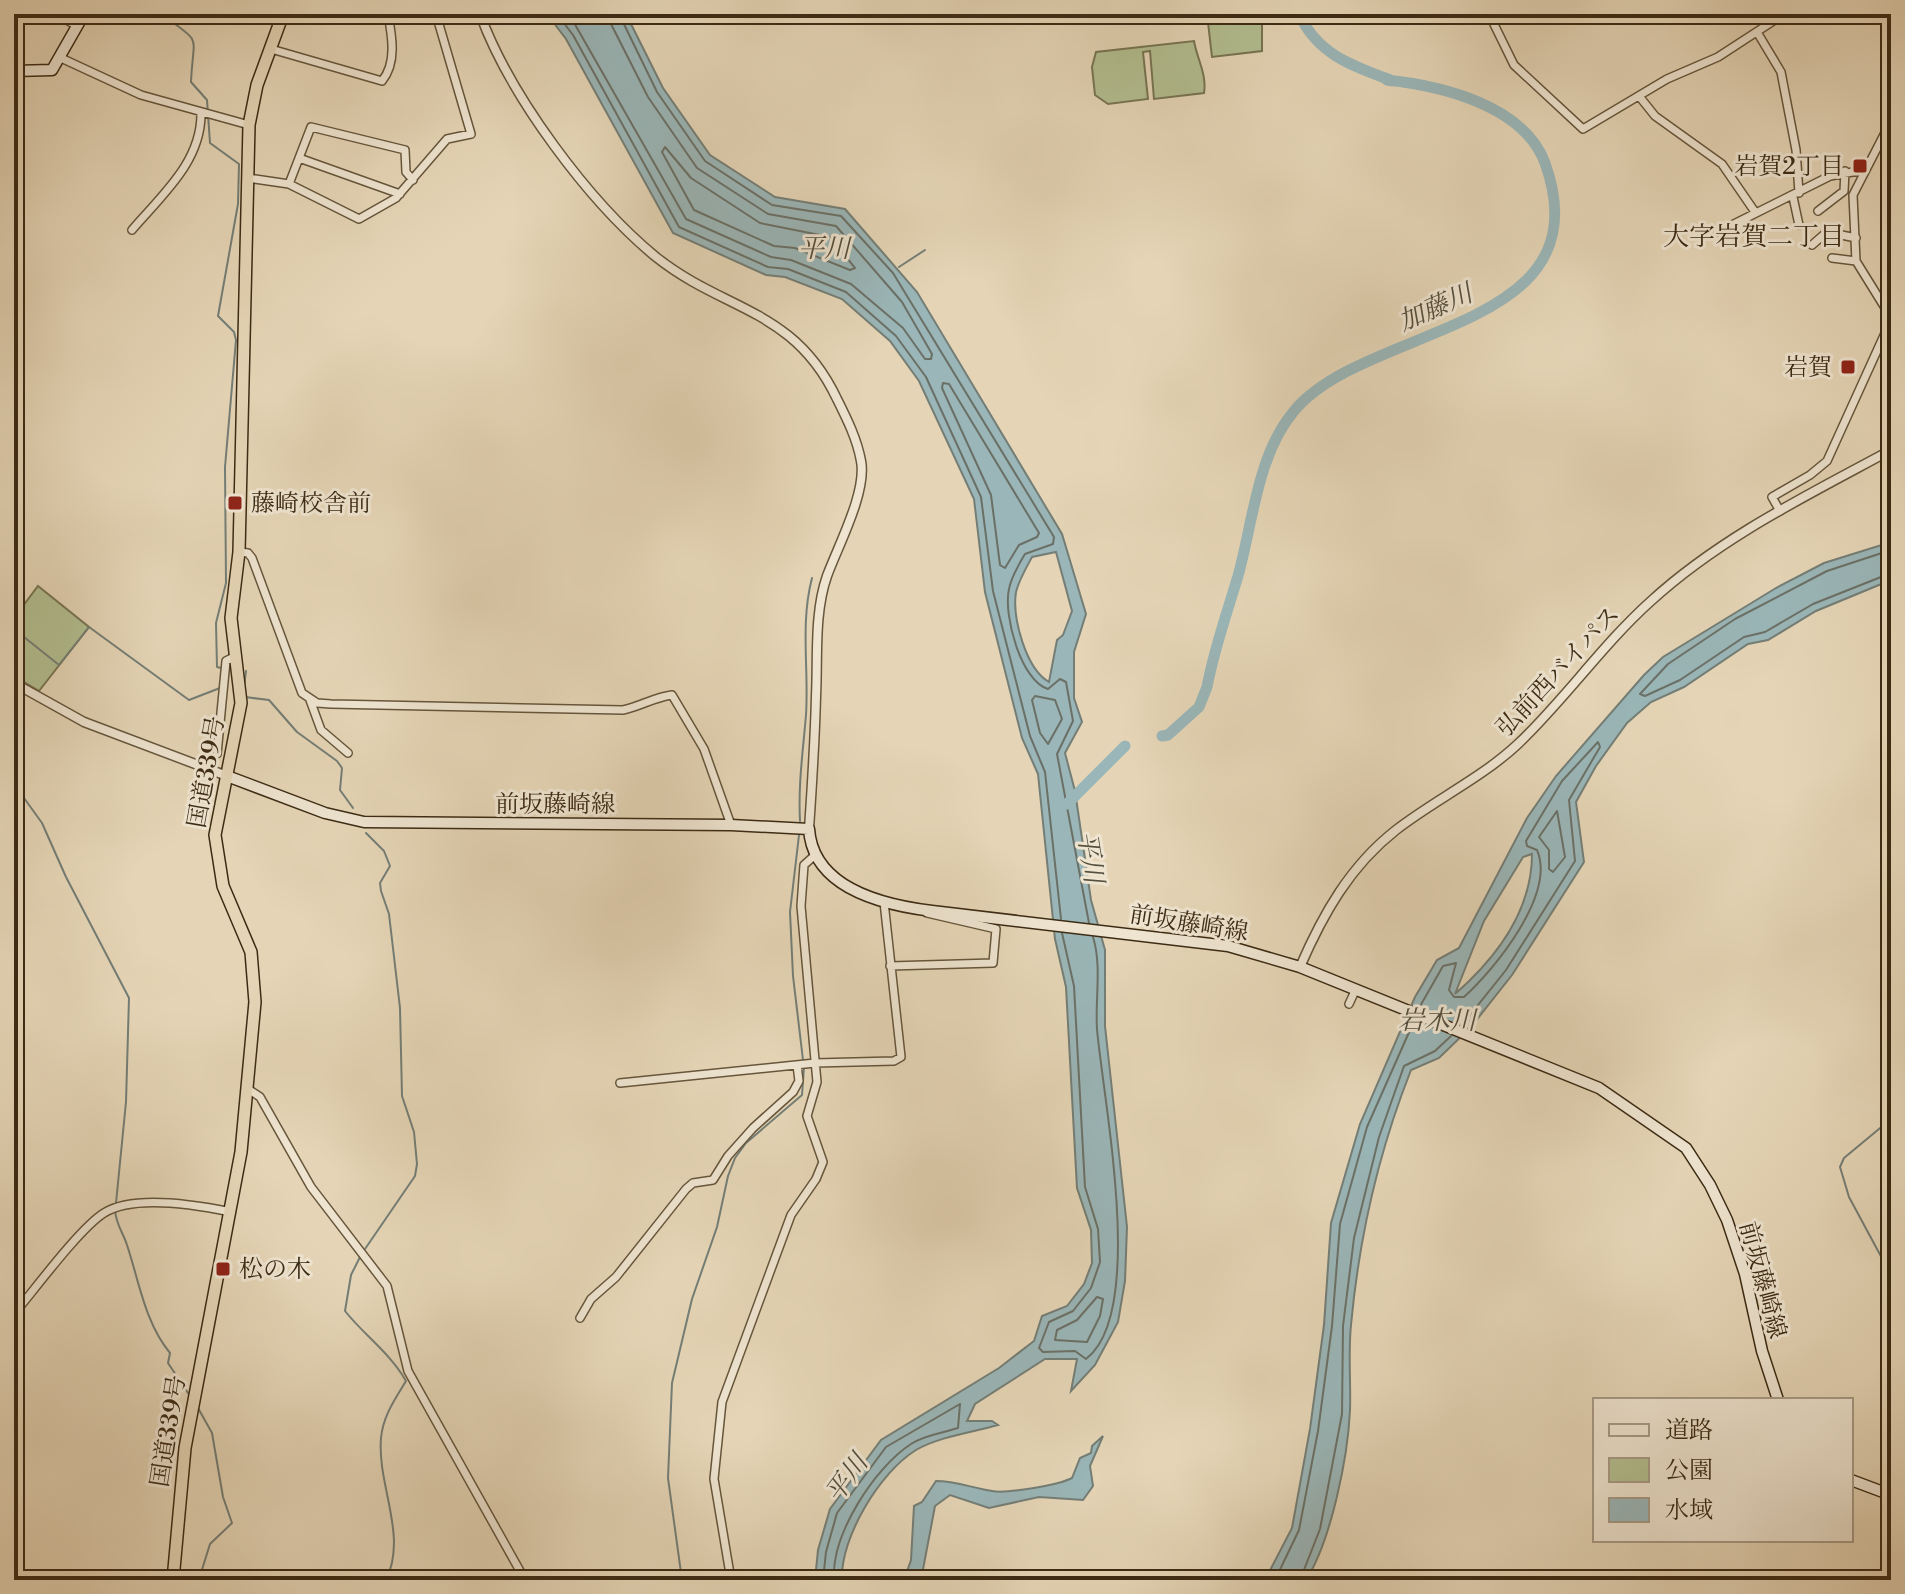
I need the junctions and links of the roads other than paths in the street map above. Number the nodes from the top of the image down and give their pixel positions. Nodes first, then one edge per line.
1 (56, 14) edge
2 (84, 14) edge
3 (283, 14) edge
4 (388, 14) edge
5 (436, 14) edge
6 (480, 14) edge
7 (1476, 14) edge
8 (1784, 14) edge
9 (1488, 15) edge
10 (77, 26) junction
11 (1757, 32) junction
12 (271, 49) junction
13 (61, 58) junction
14 (14, 71) edge
15 (1639, 96) junction
16 (201, 114) junction
17 (1891, 121) edge
18 (249, 125) junction
19 (299, 158) junction
20 (1864, 170) junction
21 (1845, 171) junction
22 (248, 178) junction
23 (413, 180) junction
24 (289, 184) junction
25 (400, 194) junction
26 (1796, 195) junction
27 (1818, 211) dead end
28 (1755, 212) junction
29 (1799, 225) dead end
30 (132, 230) dead end
31 (1718, 232) dead end
32 (1856, 238) junction
33 (1812, 245) dead end
34 (1832, 258) dead end
35 (1856, 261) junction
36 (1891, 450) edge
37 (1780, 511) junction
38 (239, 552) junction
39 (234, 657) junction
40 (14, 683) edge
41 (310, 700) junction
42 (348, 753) dead end
43 (217, 754) dead end
44 (227, 776) junction
45 (731, 825) junction
46 (809, 829) junction
47 (814, 856) junction
48 (884, 902) junction
49 (925, 910) junction
50 (890, 966) junction
51 (1300, 967) junction
52 (1355, 991) junction
53 (1349, 1004) dead end
54 (805, 1064) junction
55 (620, 1083) dead end
56 (248, 1089) junction
57 (231, 1212) junction
58 (14, 1314) edge
59 (580, 1318) dead end
60 (1777, 1398) edge
61 (1853, 1481) edge
62 (1891, 1495) edge
63 (173, 1580) edge
64 (525, 1580) edge
65 (731, 1580) edge

1 - 10 street
2 - 10 main road
3 - 12 highway, 国道339号
4 - 12 street
5 - 23 street
6 - 46 street
7 - 9 street
8 - 11 street
9 - 15 street
10 - 13 main road
11 - 15 street
11 - 26 street
12 - 18 highway, 国道339号
13 - 14 main road
13 - 16 street
15 - 28 street
16 - 18 street
16 - 30 street
17 - 20 street
18 - 22 highway, 国道339号
19 - 23 street
19 - 24 street
19 - 25 street
20 - 21 street
20 - 32 street
21 - 26 street
21 - 27 street
22 - 24 street
22 - 38 highway, 国道339号
23 - 25 street
24 - 25 street
26 - 28 street
26 - 29 street
28 - 31 street
32 - 33 street
32 - 35 street
34 - 35 street
35 - 37 street
36 - 37 street, 弘前西バイパス
37 - 51 street, 弘前西バイパス
38 - 39 highway, 国道339号
38 - 41 street
39 - 43 street
39 - 44 highway, 国道339号
40 - 44 street
41 - 42 street
41 - 45 street
44 - 45 main road, 前坂藤崎線
44 - 56 highway, 国道339号
45 - 46 main road, 前坂藤崎線
46 - 47 main road
47 - 48 main road, 前坂藤崎線
47 - 54 street
48 - 49 main road, 前坂藤崎線
48 - 50 street
49 - 50 street
49 - 51 main road, 前坂藤崎線
50 - 54 street
51 - 52 main road, 前坂藤崎線
52 - 53 street
52 - 60 main road, 前坂藤崎線
54 - 55 street
54 - 59 street
54 - 65 street
56 - 57 highway, 国道339号
56 - 64 street
57 - 58 street
57 - 63 highway, 国道339号
61 - 62 main road

